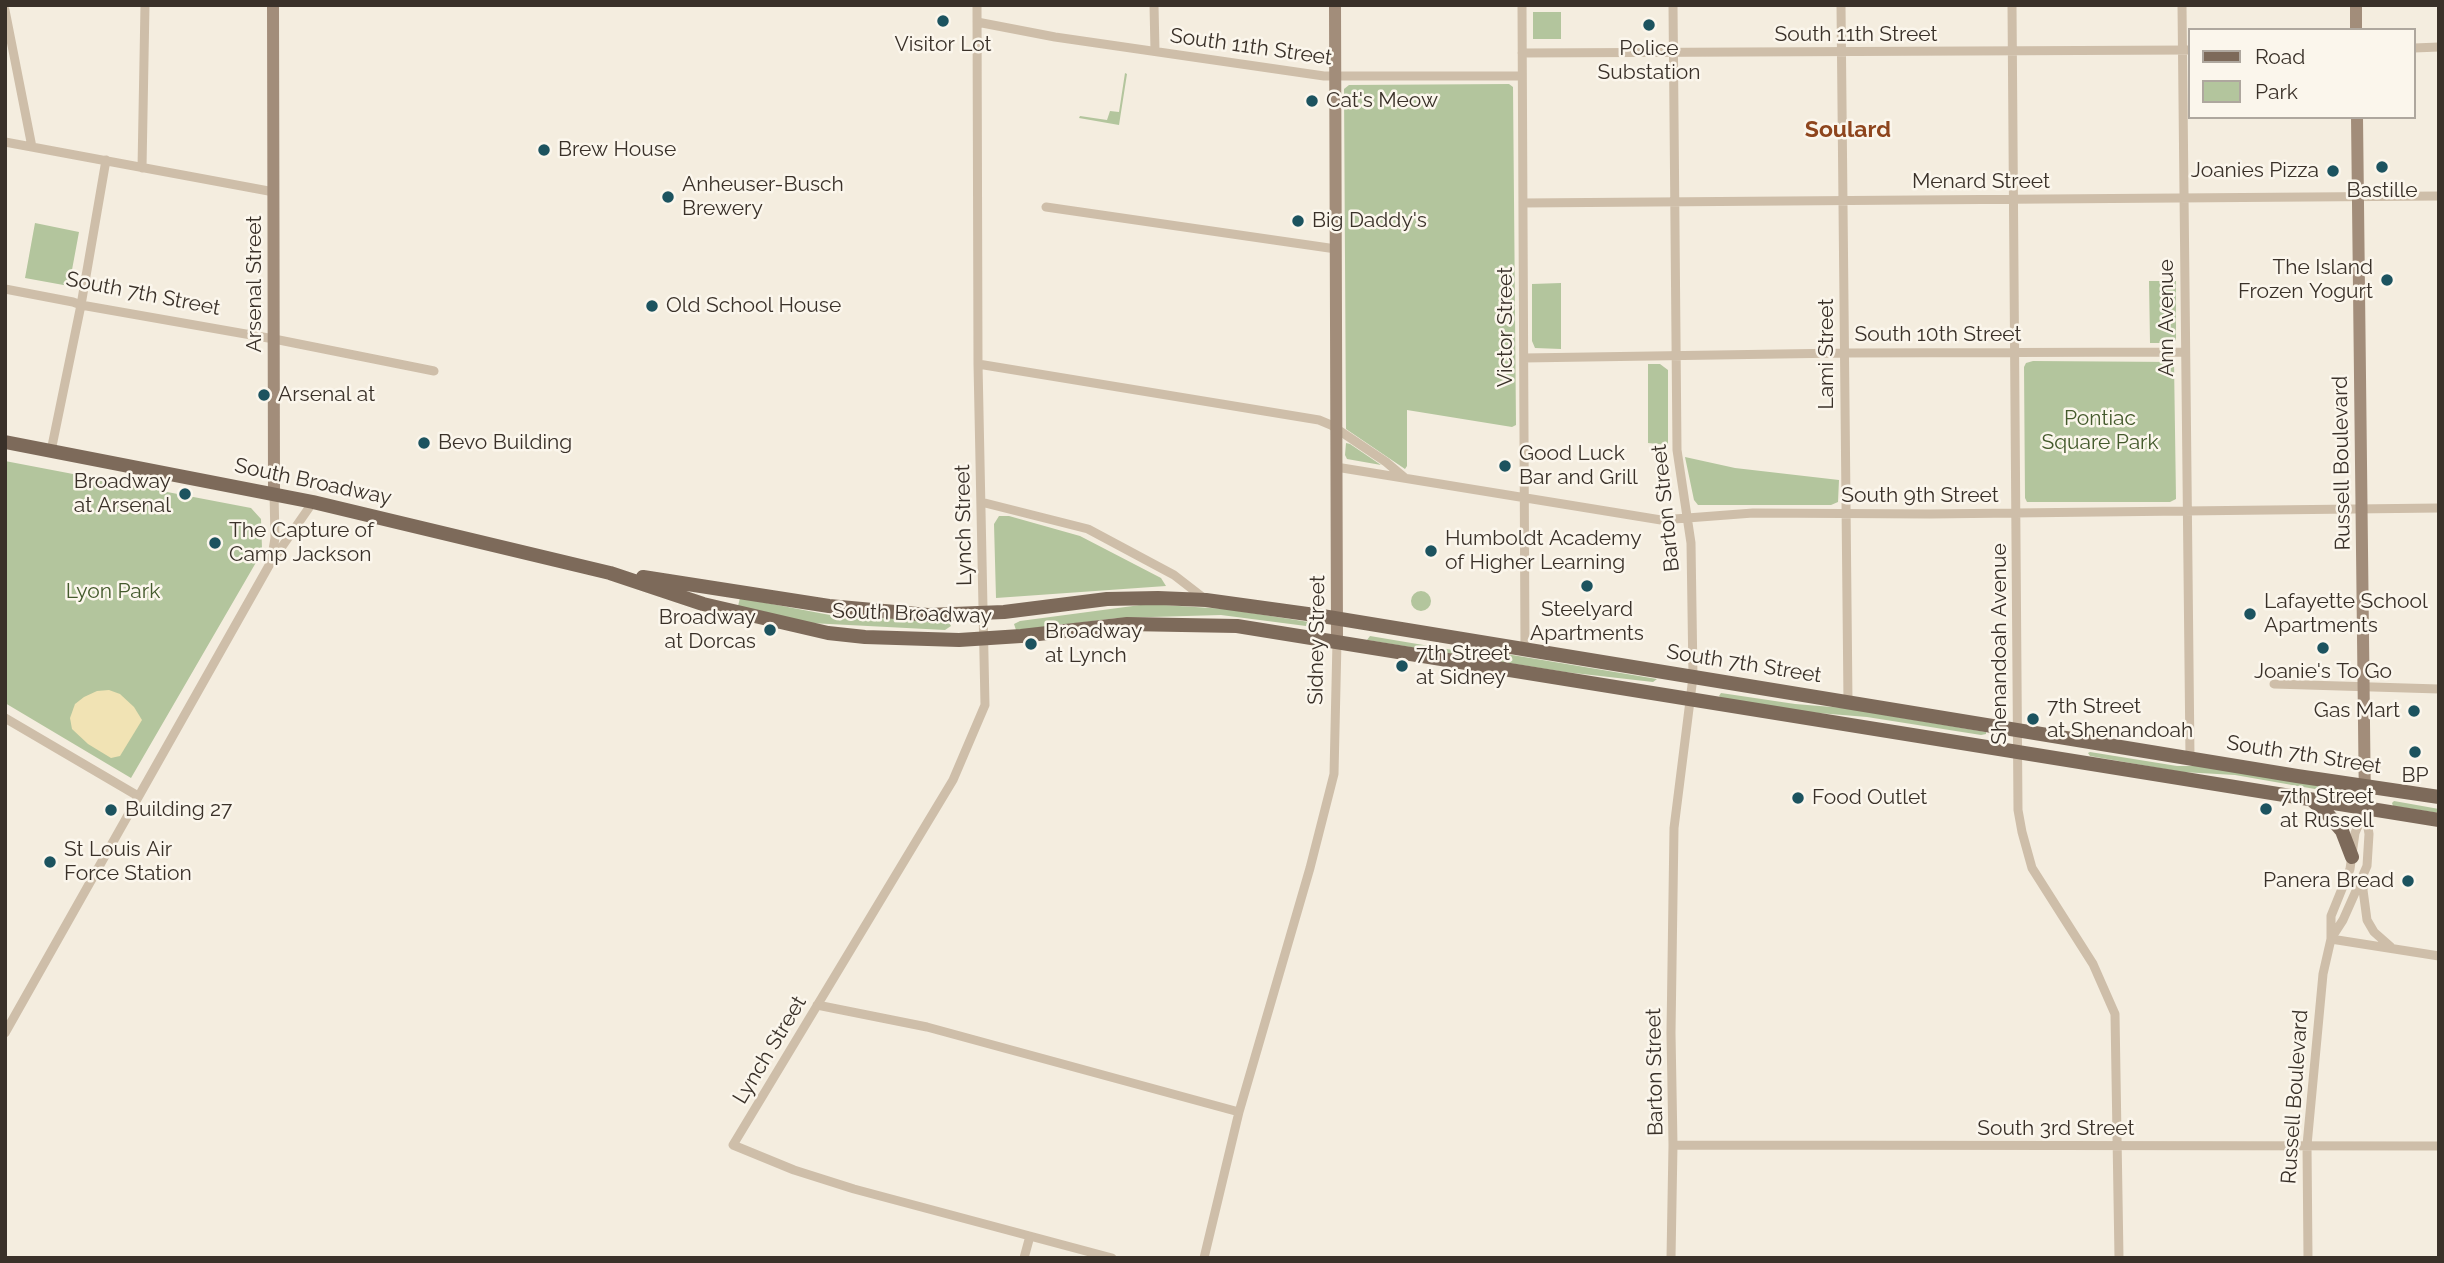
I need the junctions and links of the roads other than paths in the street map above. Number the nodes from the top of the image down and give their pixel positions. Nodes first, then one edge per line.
1 (145, 5) edge
2 (273, 5) edge
3 (977, 5) edge
4 (1154, 5) edge
5 (1335, 5) edge
6 (1522, 5) edge
7 (1673, 5) edge
8 (1841, 5) edge
9 (2012, 5) edge
10 (2182, 5) edge
11 (2356, 5) edge
12 (5, 10) edge
13 (977, 22) junction
14 (2356, 28) edge
15 (2439, 47) edge
16 (2416, 48) edge
17 (2186, 50) edge
18 (1155, 51) junction
19 (2012, 51) junction
20 (1842, 52) junction
21 (1522, 53) junction
22 (1673, 54) junction
23 (1522, 76) junction
24 (1335, 77) junction
25 (2357, 119) edge
26 (5, 142) edge
27 (32, 147) junction
28 (106, 160) junction
29 (142, 168) junction
30 (274, 192) junction
31 (2439, 196) edge
32 (2358, 197) junction
33 (2184, 198) junction
34 (2014, 199) junction
35 (1843, 200) junction
36 (1674, 202) junction
37 (1523, 203) junction
38 (1046, 207) dead end
39 (1336, 249) junction
40 (5, 289) edge
41 (81, 305) junction
42 (274, 339) junction
43 (2185, 352) junction
44 (1843, 353) junction
45 (2015, 353) junction
46 (1675, 356) junction
47 (1524, 358) junction
48 (978, 364) junction
49 (434, 371) dead end
50 (1336, 429) junction
51 (5, 442) edge
52 (51, 451) junction
53 (1336, 467) junction
54 (1405, 478) junction
55 (274, 493) junction
56 (1524, 498) junction
57 (313, 502) junction
58 (981, 502) junction
59 (2439, 508) edge
60 (2361, 509) junction
61 (2187, 511) junction
62 (2017, 513) junction
63 (1846, 514) junction
64 (1686, 517) junction
65 (271, 562) junction
66 (610, 573) junction
67 (1206, 600) junction
68 (983, 613) junction
69 (1337, 619) junction
70 (1261, 629) joint
71 (983, 640) junction
72 (1337, 641) junction
73 (1525, 649) junction
74 (1693, 677) junction
75 (2274, 684) dead end
76 (2363, 686) junction
77 (2439, 689) edge
78 (1690, 699) junction
79 (1848, 702) junction
80 (5, 718) edge
81 (2019, 729) junction
82 (2018, 751) junction
83 (2190, 757) junction
84 (2364, 786) junction
85 (138, 796) junction
86 (2439, 797) edge
87 (2312, 800) junction
88 (2365, 809) junction
89 (2439, 820) edge
90 (2352, 857) junction
91 (2364, 875) junction
92 (2331, 939) junction
93 (2392, 949) junction
94 (2439, 956) edge
95 (817, 1005) junction
96 (5, 1034) edge
97 (1239, 1112) junction
98 (1673, 1145) junction
99 (2307, 1145) junction
100 (2439, 1146) edge
101 (2118, 1147) junction
102 (1030, 1236) junction
103 (1024, 1258) edge
104 (1112, 1258) edge
105 (1204, 1258) edge
106 (1671, 1258) edge
107 (2119, 1258) edge
108 (2308, 1258) edge

1 - 29 street
2 - 30 main road, Arsenal Street
3 - 13 street, Lynch Street
4 - 18 street
5 - 24 main road, Sidney Street
6 - 21 street, Victor Street
7 - 22 street, Barton Street
8 - 20 street, Lami Street
9 - 19 street, Shenandoah Avenue
10 - 17 street, Ann Avenue
11 - 14 main road
12 - 27 street
13 - 18 street, South 11th Street
13 - 48 street, Lynch Street
15 - 16 street
17 - 19 street, South 11th Street
17 - 33 street, Ann Avenue
18 - 24 street, South 11th Street
19 - 20 street, South 11th Street
19 - 34 street, Shenandoah Avenue
20 - 22 street, South 11th Street
20 - 35 street, Lami Street
21 - 22 street, South 11th Street
21 - 23 street, Victor Street
22 - 36 street, Barton Street
23 - 24 street, South 11th Street
23 - 37 street, Victor Street
24 - 39 main road, Sidney Street
25 - 32 main road, Russell Boulevard
26 - 27 street
27 - 28 street
28 - 29 street
28 - 41 street
29 - 30 street
30 - 42 main road, Arsenal Street
31 - 32 street, Menard Street
32 - 33 street, Menard Street
32 - 60 main road, Russell Boulevard
33 - 34 street, Menard Street
33 - 43 street, Ann Avenue
34 - 35 street, Menard Street
34 - 45 street, Shenandoah Avenue
35 - 36 street, Menard Street
35 - 44 street, Lami Street
36 - 37 street, Menard Street
36 - 46 street, Barton Street
37 - 47 street, Victor Street
38 - 39 street
39 - 50 main road, Sidney Street
40 - 41 street, South 7th Street
41 - 42 street, South 7th Street
41 - 52 street
42 - 49 street, South 7th Street
42 - 55 main road, Arsenal Street
43 - 45 street, South 10th Street
43 - 61 street, Ann Avenue
44 - 45 street, South 10th Street
44 - 46 street, South 10th Street
44 - 63 street, Lami Street
45 - 62 street, Shenandoah Avenue
46 - 47 street, South 10th Street
46 - 64 street, Barton Street
47 - 56 street, Victor Street
48 - 50 street, South 9th Street
48 - 58 street, Lynch Street
50 - 53 main road, Sidney Street
50 - 54 street, South 9th Street
51 - 52 main road, South Broadway
52 - 55 main road, South Broadway
53 - 54 street, South 9th Street
53 - 69 main road, Sidney Street
54 - 56 street, South 9th Street
55 - 57 main road, South Broadway
55 - 65 street, Arsenal Street
56 - 64 street, South 9th Street
56 - 73 street, Victor Street
57 - 65 street, Arsenal Street
57 - 66 main road, South Broadway
58 - 67 street, South 7th Street
58 - 68 street, Lynch Street
59 - 60 street, South 9th Street
60 - 61 street, South 9th Street
60 - 76 main road, Russell Boulevard
61 - 62 street, South 9th Street
61 - 83 street, Ann Avenue
62 - 63 street, South 9th Street
62 - 81 street, Shenandoah Avenue
63 - 64 street, South 9th Street
63 - 79 street, Lami Street
64 - 74 street, Barton Street
65 - 85 street, Arsenal Street
66 - 68 main road, South Broadway
66 - 71 main road, South Broadway
67 - 68 main road, South Broadway
67 - 69 main road, South 7th Street
68 - 71 street, Lynch Street
69 - 72 main road, Sidney Street
69 - 73 main road, South 7th Street
70 - 71 main road, South Broadway
70 - 72 main road, South 7th Street
71 - 95 street, Lynch Street
72 - 78 main road, South 7th Street
72 - 97 street, Sidney Street
73 - 74 main road, South 7th Street
74 - 78 street, Barton Street
74 - 79 main road, South 7th Street
75 - 76 street
76 - 77 street
76 - 84 main road, Russell Boulevard
78 - 82 main road, South 7th Street
78 - 98 street, Barton Street
79 - 81 main road, South 7th Street
80 - 85 street
81 - 82 street, Shenandoah Avenue
81 - 83 main road, South 7th Street
82 - 87 main road, South 7th Street
82 - 101 street, Shenandoah Avenue
83 - 84 main road, South 7th Street
84 - 86 main road, South 7th Street
84 - 88 main road, Russell Boulevard
85 - 96 street, Arsenal Street
87 - 88 main road, South 7th Street
87 - 90 main road
88 - 89 main road, South 7th Street
88 - 90 street, Russell Boulevard
88 - 91 street, Russell Boulevard
90 - 92 street, Russell Boulevard
91 - 92 street, Russell Boulevard
91 - 93 street
92 - 93 street
92 - 99 street, Russell Boulevard
93 - 94 street
95 - 97 street
95 - 102 street, Lynch Street
97 - 105 street, Sidney Street
98 - 101 street, South 3rd Street
98 - 106 street, Barton Street
99 - 100 street, South 3rd Street
99 - 101 street, South 3rd Street
99 - 108 street, Russell Boulevard
101 - 107 street, Shenandoah Avenue
102 - 103 street
102 - 104 street

